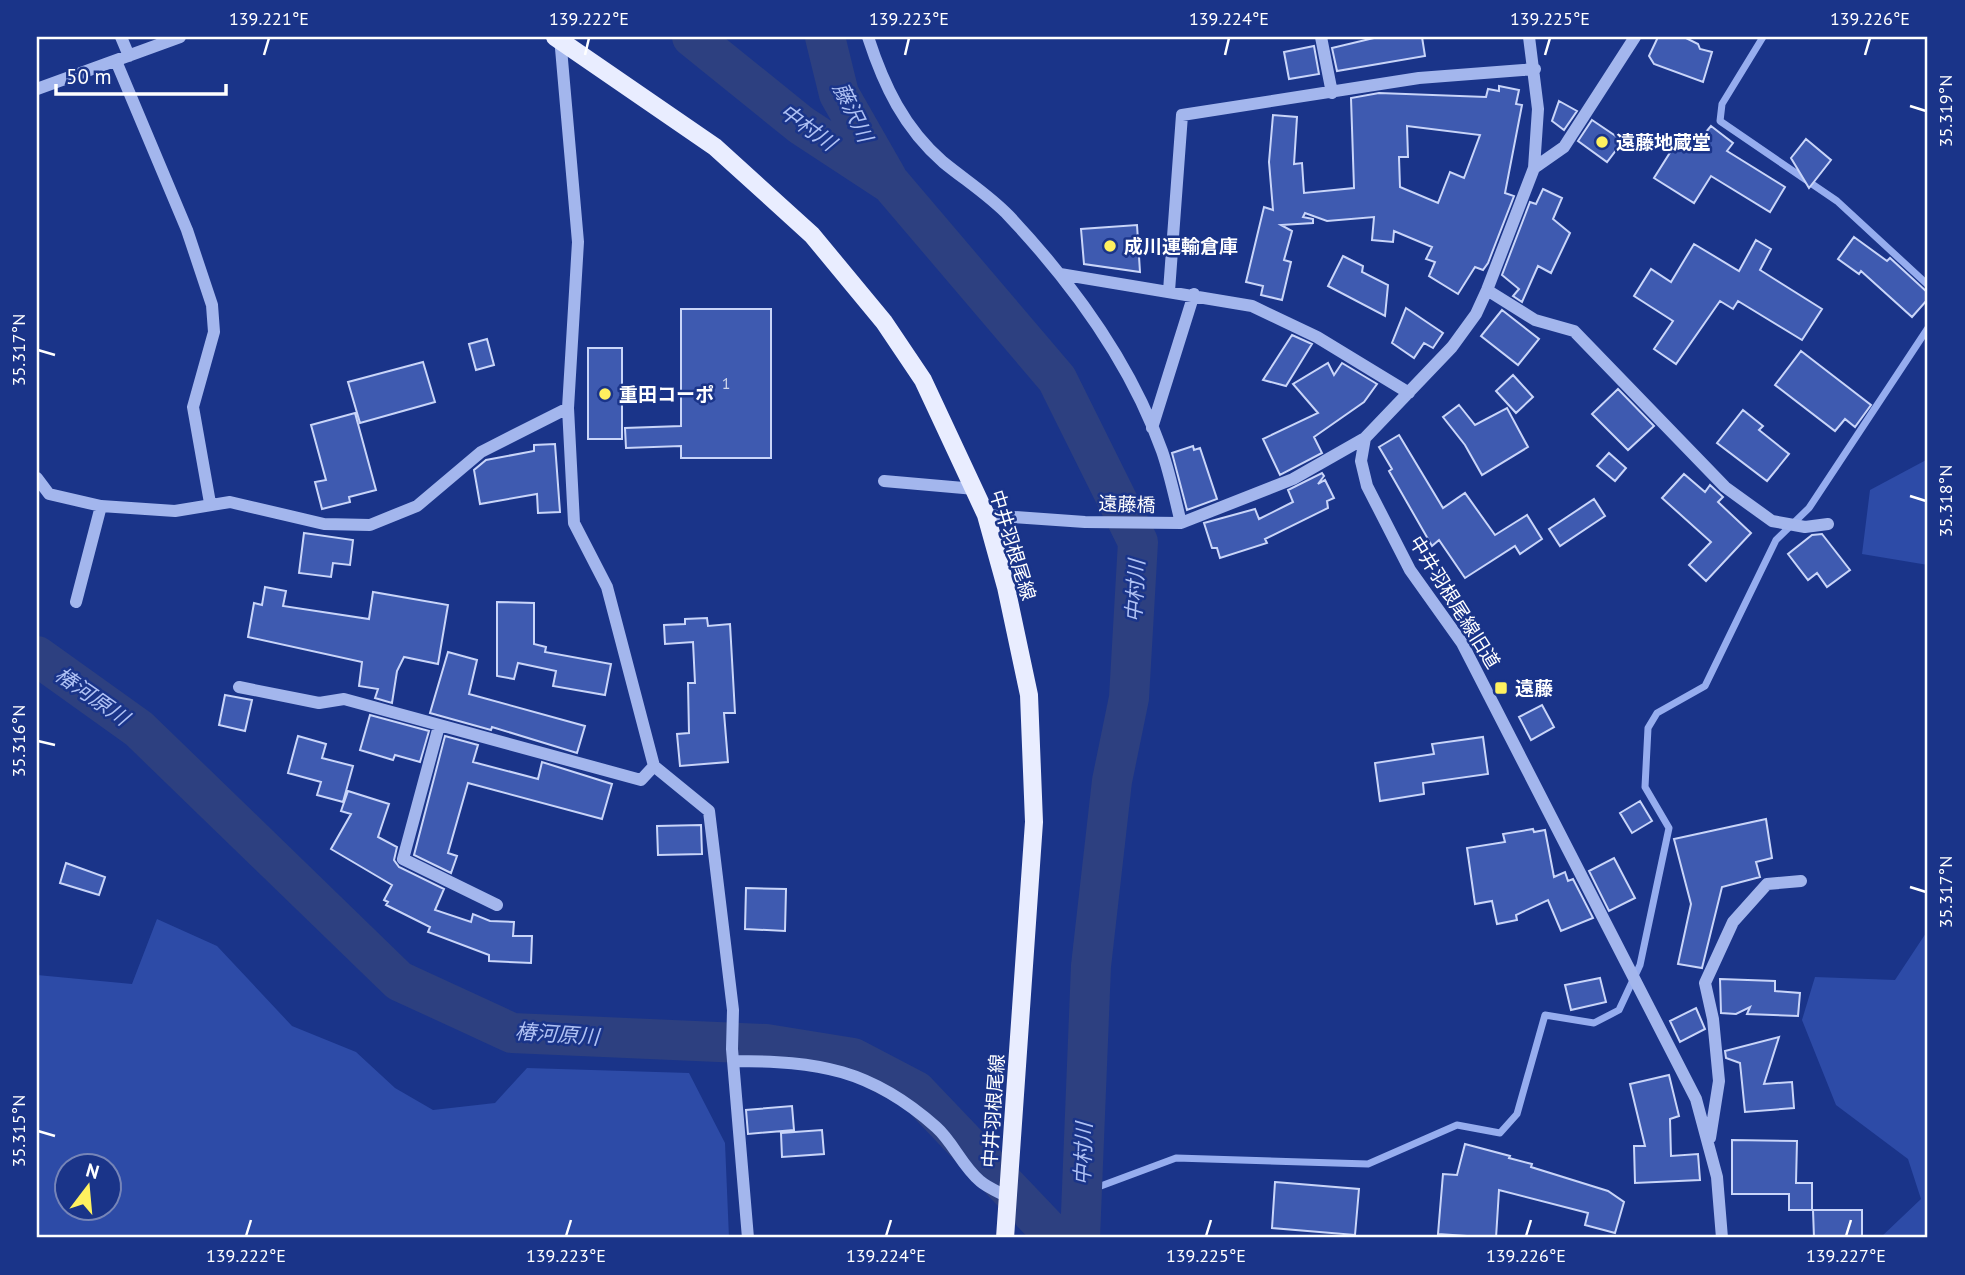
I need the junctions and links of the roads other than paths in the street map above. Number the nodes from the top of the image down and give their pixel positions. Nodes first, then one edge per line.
1 (121, 37) edge
2 (180, 37) edge
3 (868, 37) edge
4 (1321, 37) edge
5 (1529, 37) edge
6 (1635, 37) edge
7 (558, 38) edge
8 (122, 59) junction
9 (1535, 69) junction
10 (37, 89) edge
11 (1332, 93) junction
12 (1534, 168) junction
13 (1060, 274) junction
14 (1487, 290) junction
15 (1169, 291) junction
16 (1194, 294) junction
17 (1409, 393) junction
18 (568, 408) junction
19 (1152, 428) junction
20 (1365, 438) junction
21 (37, 478) edge
22 (884, 481) dead end
23 (975, 489) junction
24 (210, 503) junction
25 (101, 506) junction
26 (986, 515) junction
27 (1181, 523) junction
28 (1828, 524) dead end
29 (76, 602) dead end
30 (239, 687) dead end
31 (439, 726) junction
32 (654, 766) junction
33 (1801, 881) dead end
34 (496, 905) dead end
35 (733, 1055) junction
36 (1710, 1142) junction
37 (1008, 1197) junction
38 (748, 1238) edge
39 (1005, 1238) edge
40 (1722, 1238) edge

1 - 8 street
2 - 8 street
3 - 13 street
4 - 11 street
5 - 9 street
6 - 12 street
7 - 18 street
7 - 23 main road, 中井羽根尾線
8 - 10 street
8 - 24 street
9 - 11 street
9 - 12 street
11 - 15 street
12 - 14 street
13 - 15 street
13 - 19 street
14 - 17 street
14 - 28 street
15 - 16 street
16 - 17 street
16 - 19 street
17 - 20 street
18 - 24 street
18 - 32 street
19 - 27 street
20 - 27 street, 遠藤橋
20 - 36 street, 中井羽根尾線旧道
21 - 25 street
22 - 23 street
23 - 26 main road, 中井羽根尾線
24 - 25 street
25 - 29 street
26 - 27 street, 遠藤橋
26 - 37 main road, 中井羽根尾線
30 - 31 street
31 - 32 street
31 - 34 street
32 - 35 street
33 - 36 street
35 - 37 street
35 - 38 street
36 - 40 street, 中井羽根尾線旧道
37 - 39 main road, 中井羽根尾線

